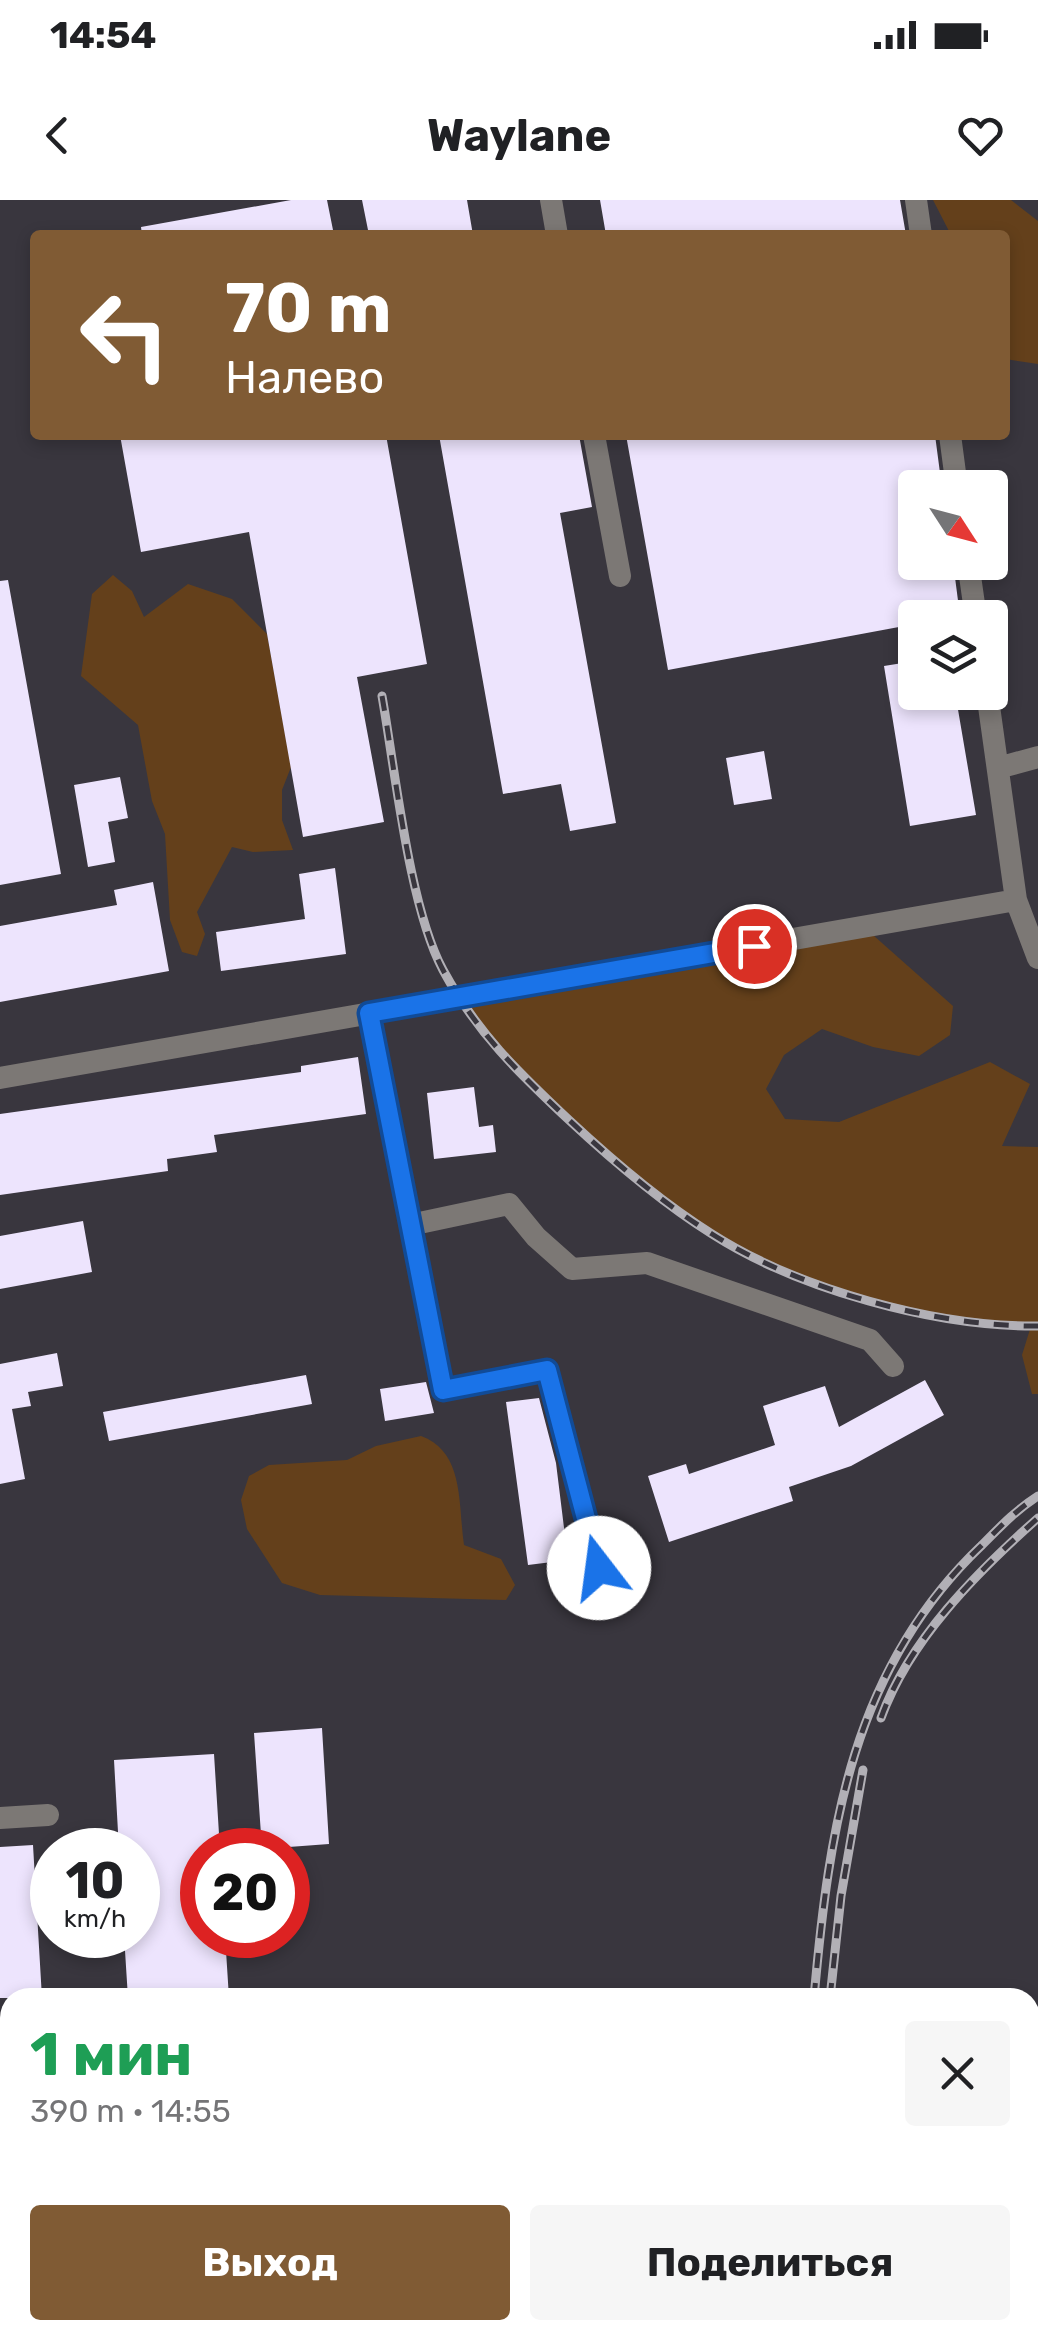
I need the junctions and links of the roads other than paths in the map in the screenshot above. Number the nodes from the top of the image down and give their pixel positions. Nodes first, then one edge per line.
1 (551, 200) edge
2 (916, 200) edge
3 (556, 230) edge
4 (920, 230) edge
5 (595, 440) edge
6 (951, 440) edge
7 (955, 470) edge
8 (620, 576) dead end
9 (990, 710) edge
10 (1038, 757) edge
11 (998, 768) junction
12 (1016, 900) junction
13 (1038, 958) edge
14 (369, 1013) junction
15 (0, 1078) edge
16 (410, 1225) junction
17 (893, 1366) dead end
18 (599, 1568) dead end
19 (48, 1815) dead end
20 (0, 1818) edge

1 - 3 lane
2 - 4 lane
5 - 8 lane
6 - 7 lane
9 - 11 lane
10 - 11 lane
11 - 12 lane
12 - 13 lane
12 - 14 lane
14 - 15 lane
14 - 16 lane
16 - 17 lane
16 - 18 lane
19 - 20 lane

